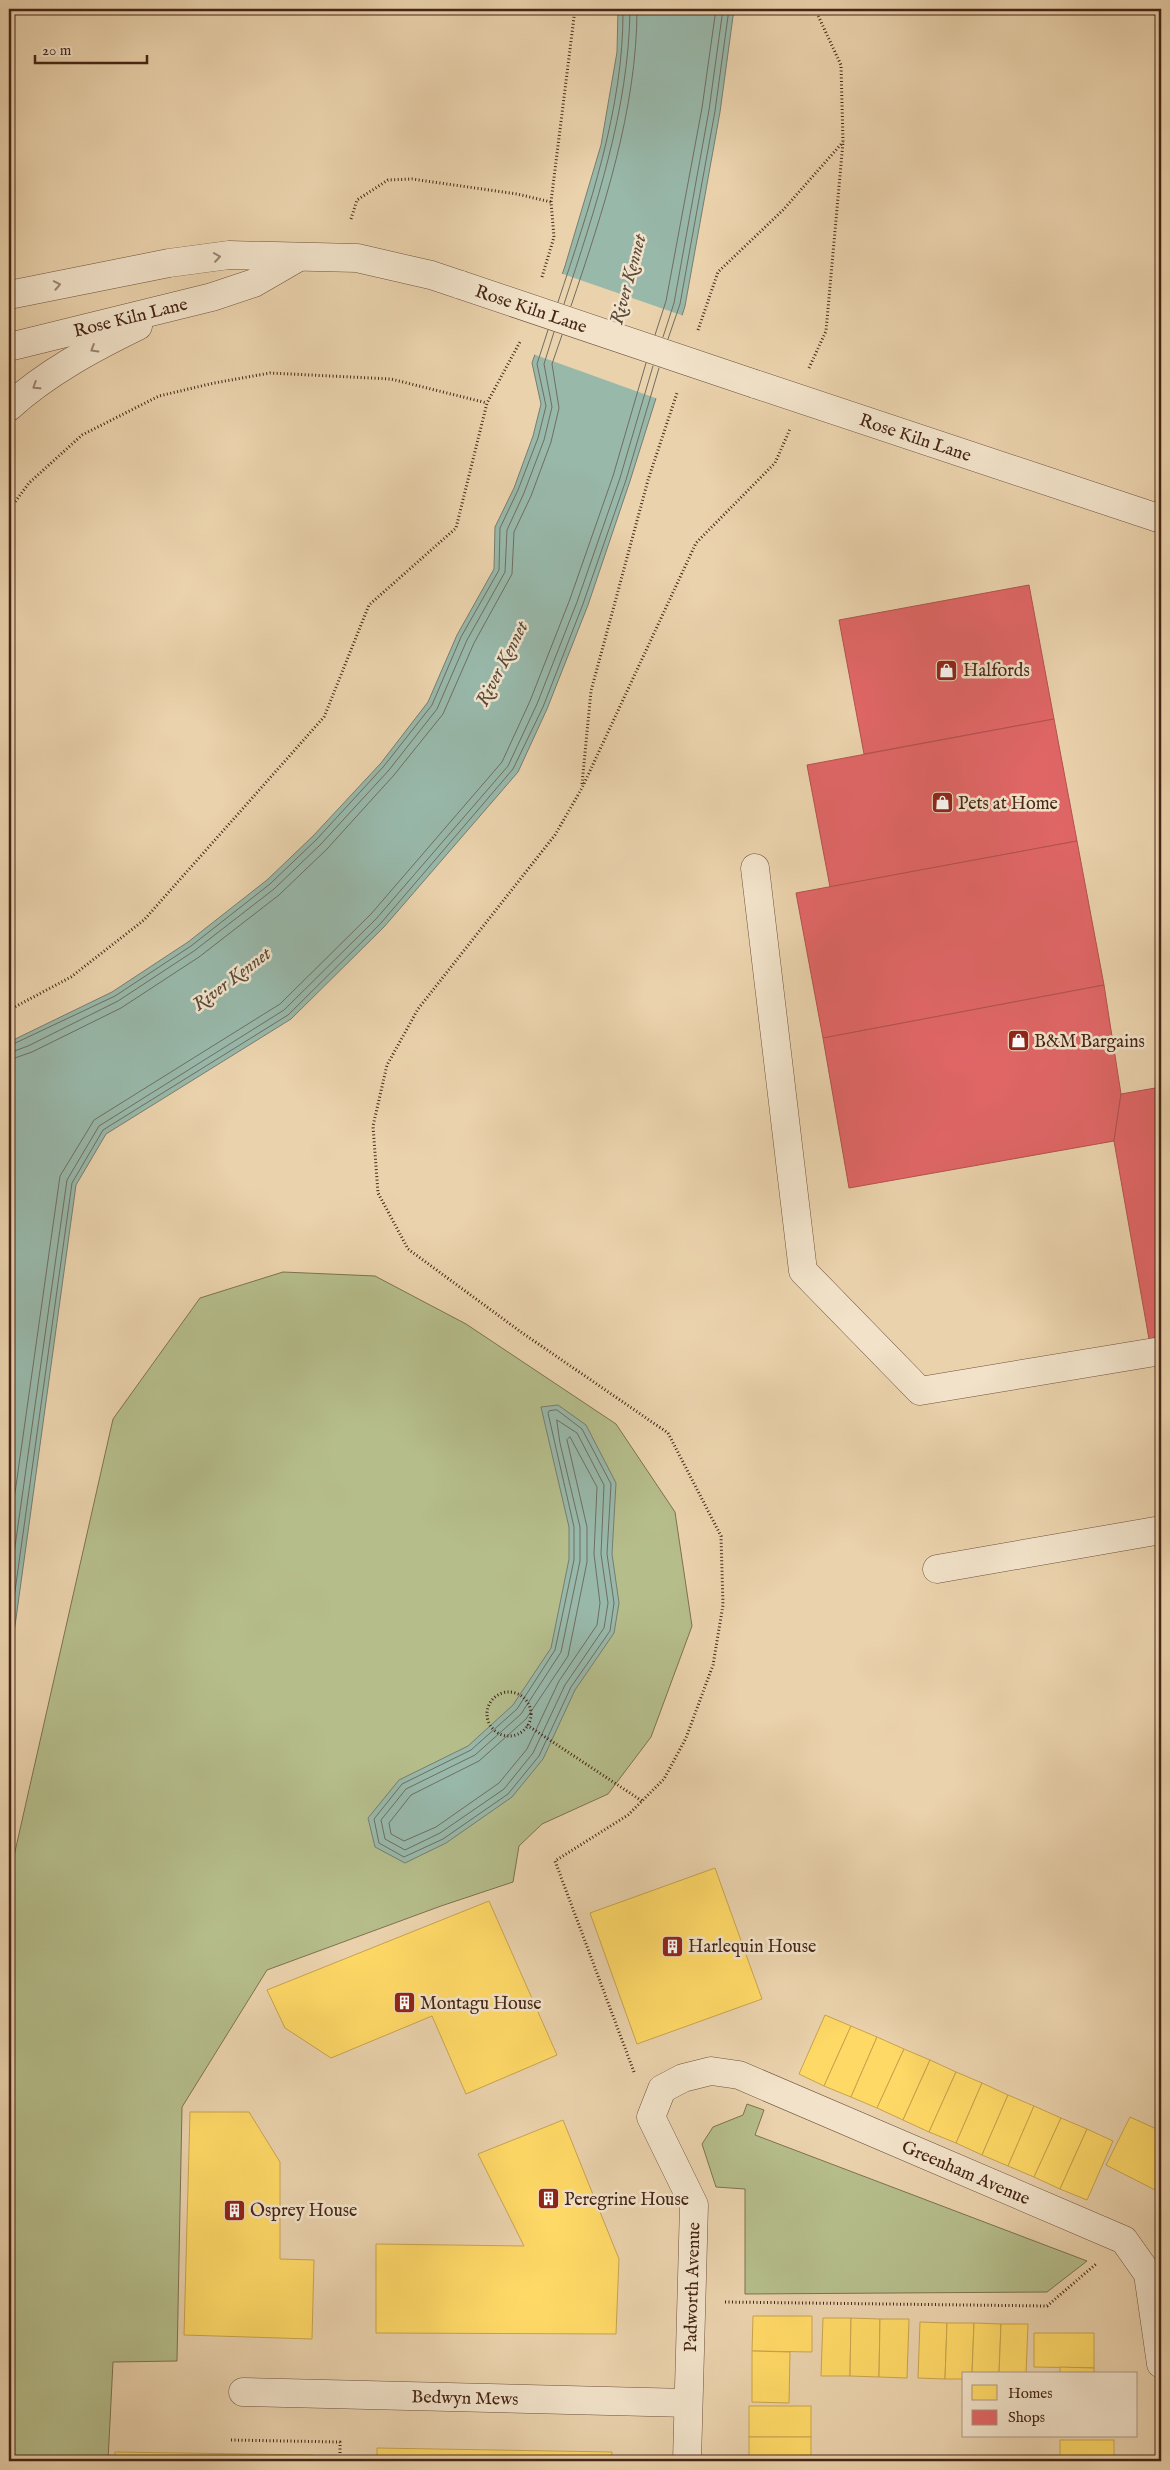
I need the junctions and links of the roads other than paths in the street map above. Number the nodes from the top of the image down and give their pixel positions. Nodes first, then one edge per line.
1 (299, 257) junction
2 (9, 294) edge
3 (184, 303) junction
4 (9, 347) edge
5 (9, 407) edge
6 (1161, 519) edge
7 (755, 868) dead end
8 (1161, 1351) edge
9 (1161, 1530) edge
10 (937, 1570) dead end
11 (651, 2117) joint
12 (1161, 2364) edge
13 (243, 2392) dead end
14 (688, 2403) junction
15 (687, 2461) edge

2 -> 1 street
1 - 3 street, Rose Kiln Lane
1 - 6 street, Rose Kiln Lane, bridge
3 - 4 street, Rose Kiln Lane
3 -> 5 street
7 - 8 street
9 - 10 street
11 - 12 street, Greenham Avenue
11 - 14 street, Padworth Avenue
13 - 14 street, Bedwyn Mews
14 - 15 street, Padworth Avenue

